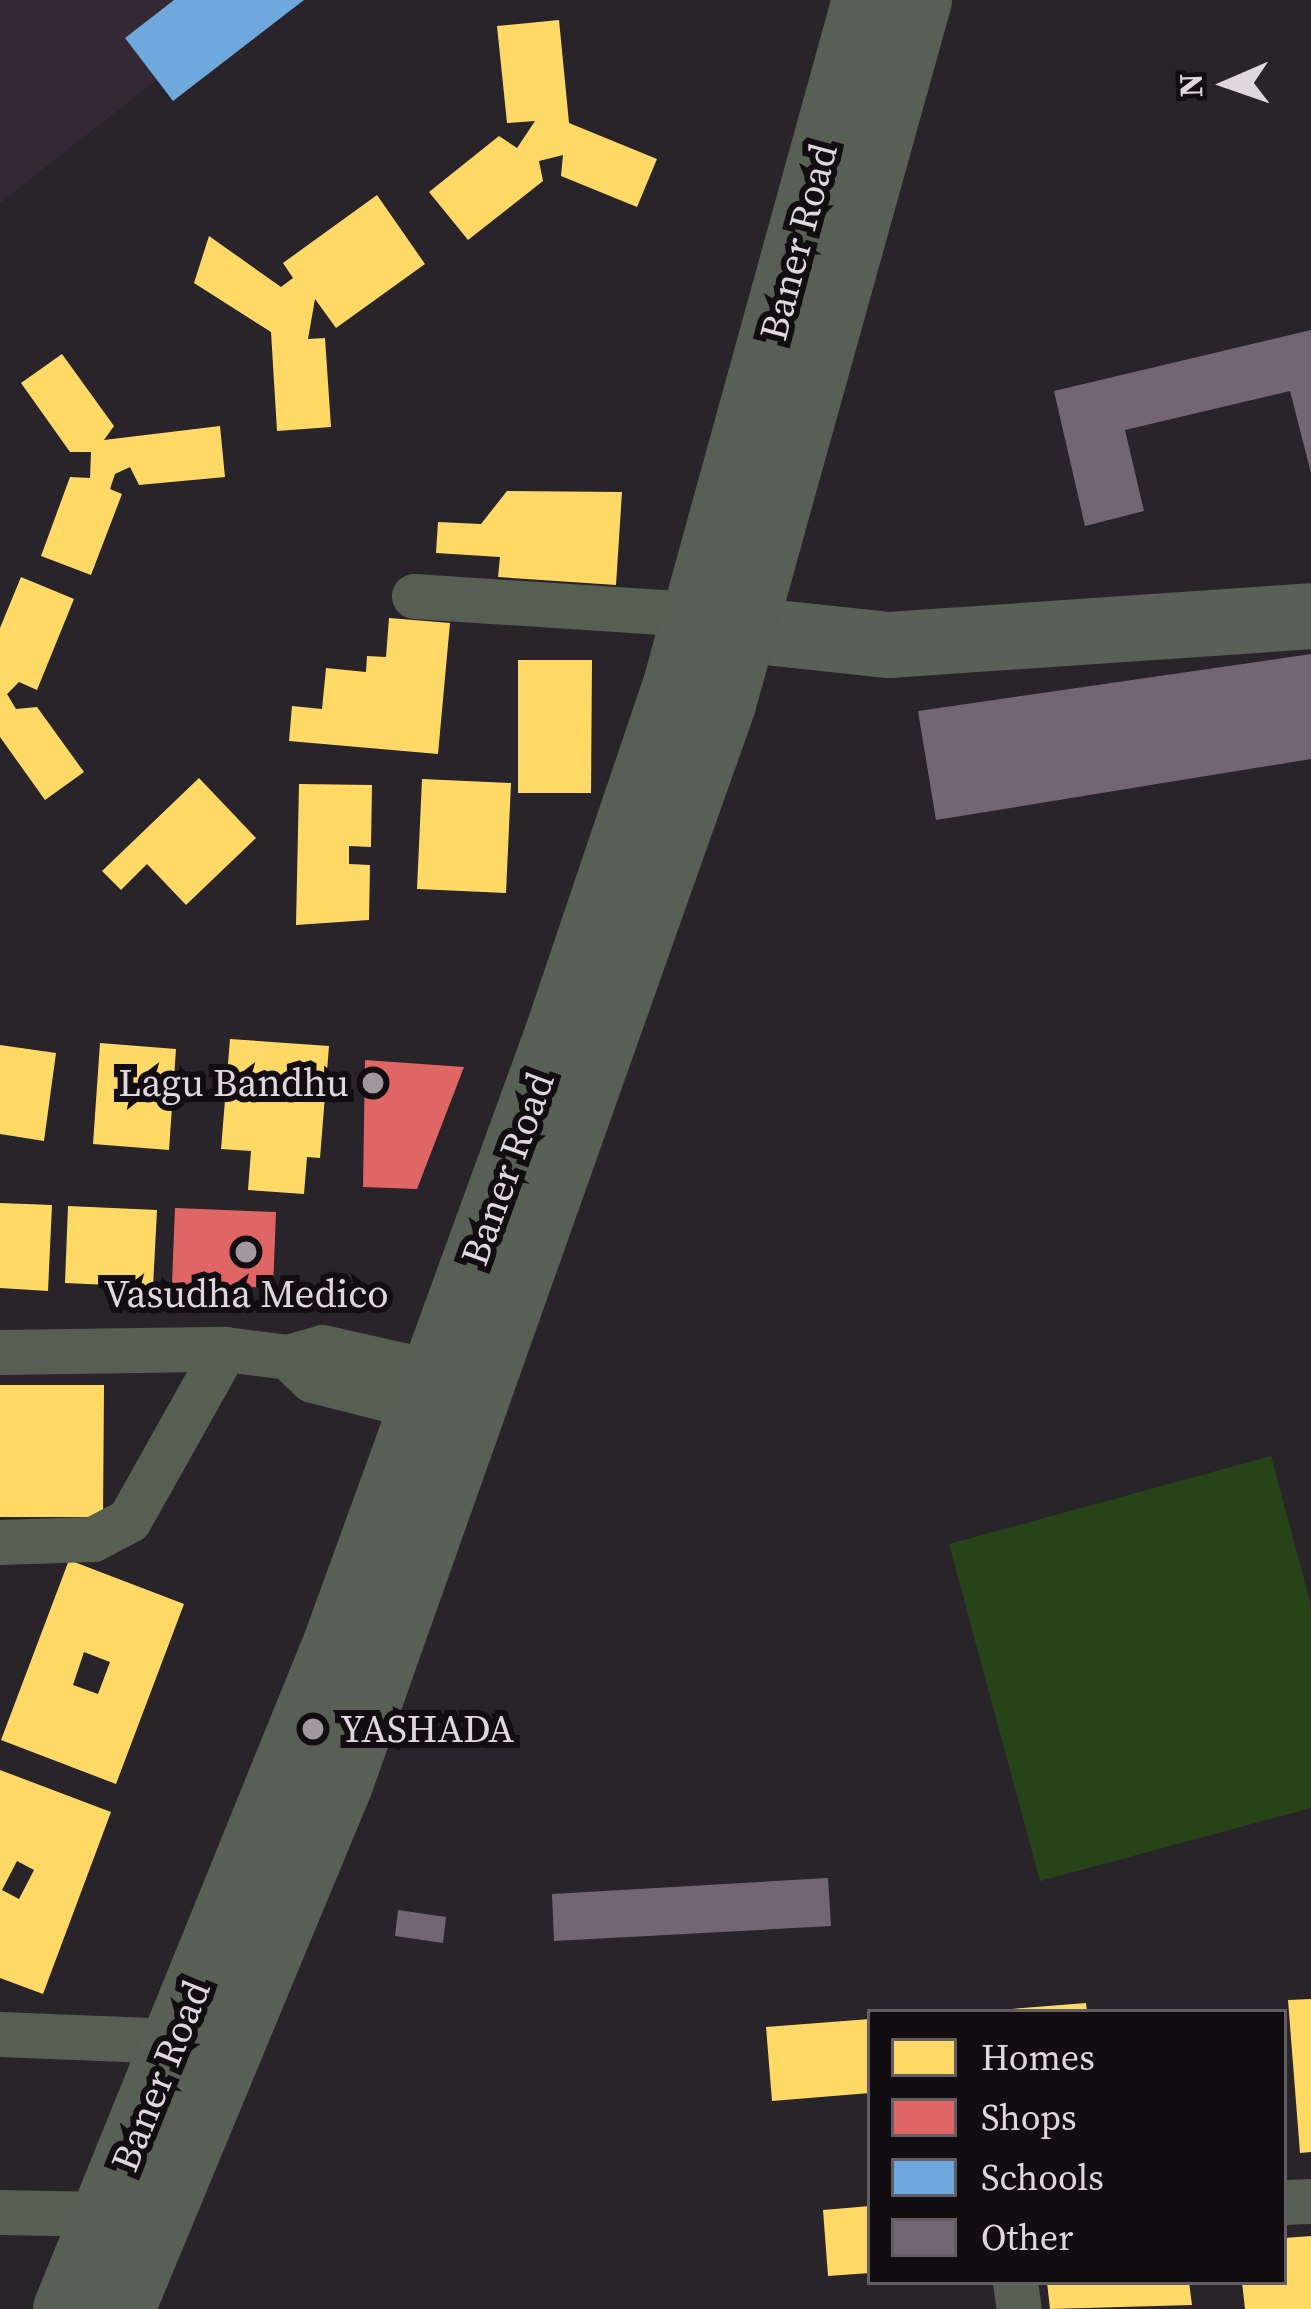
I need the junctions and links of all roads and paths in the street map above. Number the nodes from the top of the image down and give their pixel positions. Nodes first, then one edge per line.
1 (866, 0) edge
2 (919, 0) edge
3 (414, 596) dead end
4 (1311, 616) edge
5 (722, 622) junction
6 (225, 1348) junction
7 (0, 1352) edge
8 (429, 1390) junction
9 (0, 1542) edge
10 (0, 2034) edge
11 (175, 2041) junction
12 (0, 2212) edge
13 (105, 2214) junction
14 (66, 2309) edge
15 (122, 2309) edge

1 - 5 main road, Baner Road
2 - 5 main road, Baner Road
3 - 5 street
4 - 5 street
5 - 8 main road, Baner Road
5 - 15 main road, Baner Road
6 - 7 street
6 - 8 street
6 - 9 street
8 - 11 main road, Baner Road
10 - 11 street
11 - 13 main road, Baner Road
12 - 13 street
13 - 14 main road, Baner Road

